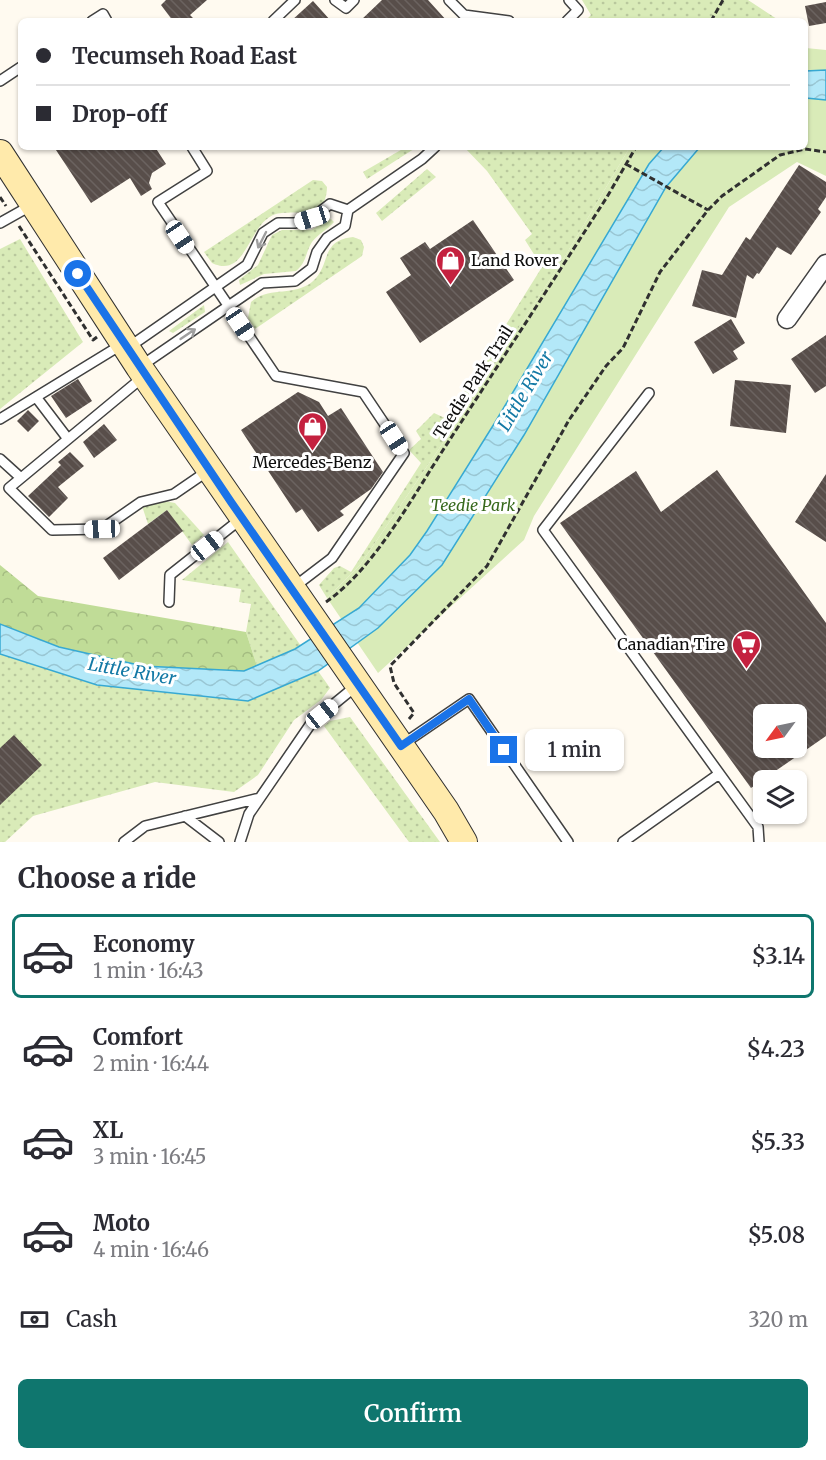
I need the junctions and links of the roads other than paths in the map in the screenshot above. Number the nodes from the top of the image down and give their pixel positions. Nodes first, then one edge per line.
1 (295, 0) edge
2 (335, 0) edge
3 (354, 0) edge
4 (449, 0) edge
5 (569, 0) edge
6 (276, 18) edge
7 (486, 18) edge
8 (570, 18) edge
9 (18, 69) edge
10 (0, 81) edge
11 (194, 150) edge
12 (432, 150) edge
13 (0, 153) edge
14 (22, 210) junction
15 (348, 210) junction
16 (0, 223) edge
17 (826, 264) edge
18 (214, 288) junction
19 (228, 307) junction
20 (787, 319) dead end
21 (133, 359) junction
22 (649, 393) dead end
23 (36, 397) junction
24 (0, 419) edge
25 (68, 439) junction
26 (0, 459) edge
27 (209, 470) junction
28 (21, 478) junction
29 (242, 518) junction
30 (292, 589) junction
31 (169, 602) dead end
32 (358, 684) junction
33 (401, 746) junction
34 (719, 774) junction
35 (260, 798) junction
36 (447, 811) junction
37 (185, 816) junction
38 (124, 842) edge
39 (219, 842) edge
40 (240, 842) edge
41 (464, 842) edge
42 (479, 842) edge
43 (568, 842) edge
44 (623, 842) edge
45 (759, 842) edge

1 - 6 lane
2 - 3 lane
4 - 7 lane
5 - 8 lane
9 - 10 lane
11 - 18 lane
12 - 15 lane
13 - 14 main road
14 - 16 lane
14 - 21 main road
15 -> 18 lane
15 - 19 lane
17 - 20 street
18 - 19 lane
18 - 21 lane
21 -> 19 lane
19 - 30 lane
21 - 23 lane
21 - 25 lane
21 - 27 main road
22 - 34 lane
23 - 24 lane
23 - 25 lane
25 - 28 lane
26 - 28 lane
27 - 28 lane
27 - 29 main road
29 - 30 main road
29 - 31 lane
30 - 32 main road
32 - 33 main road
32 - 35 lane
33 - 36 main road
33 - 43 lane
34 - 44 lane
34 - 45 lane
35 - 37 lane
35 - 40 lane
36 - 41 main road
36 - 42 main road
37 - 38 lane
37 - 39 lane

